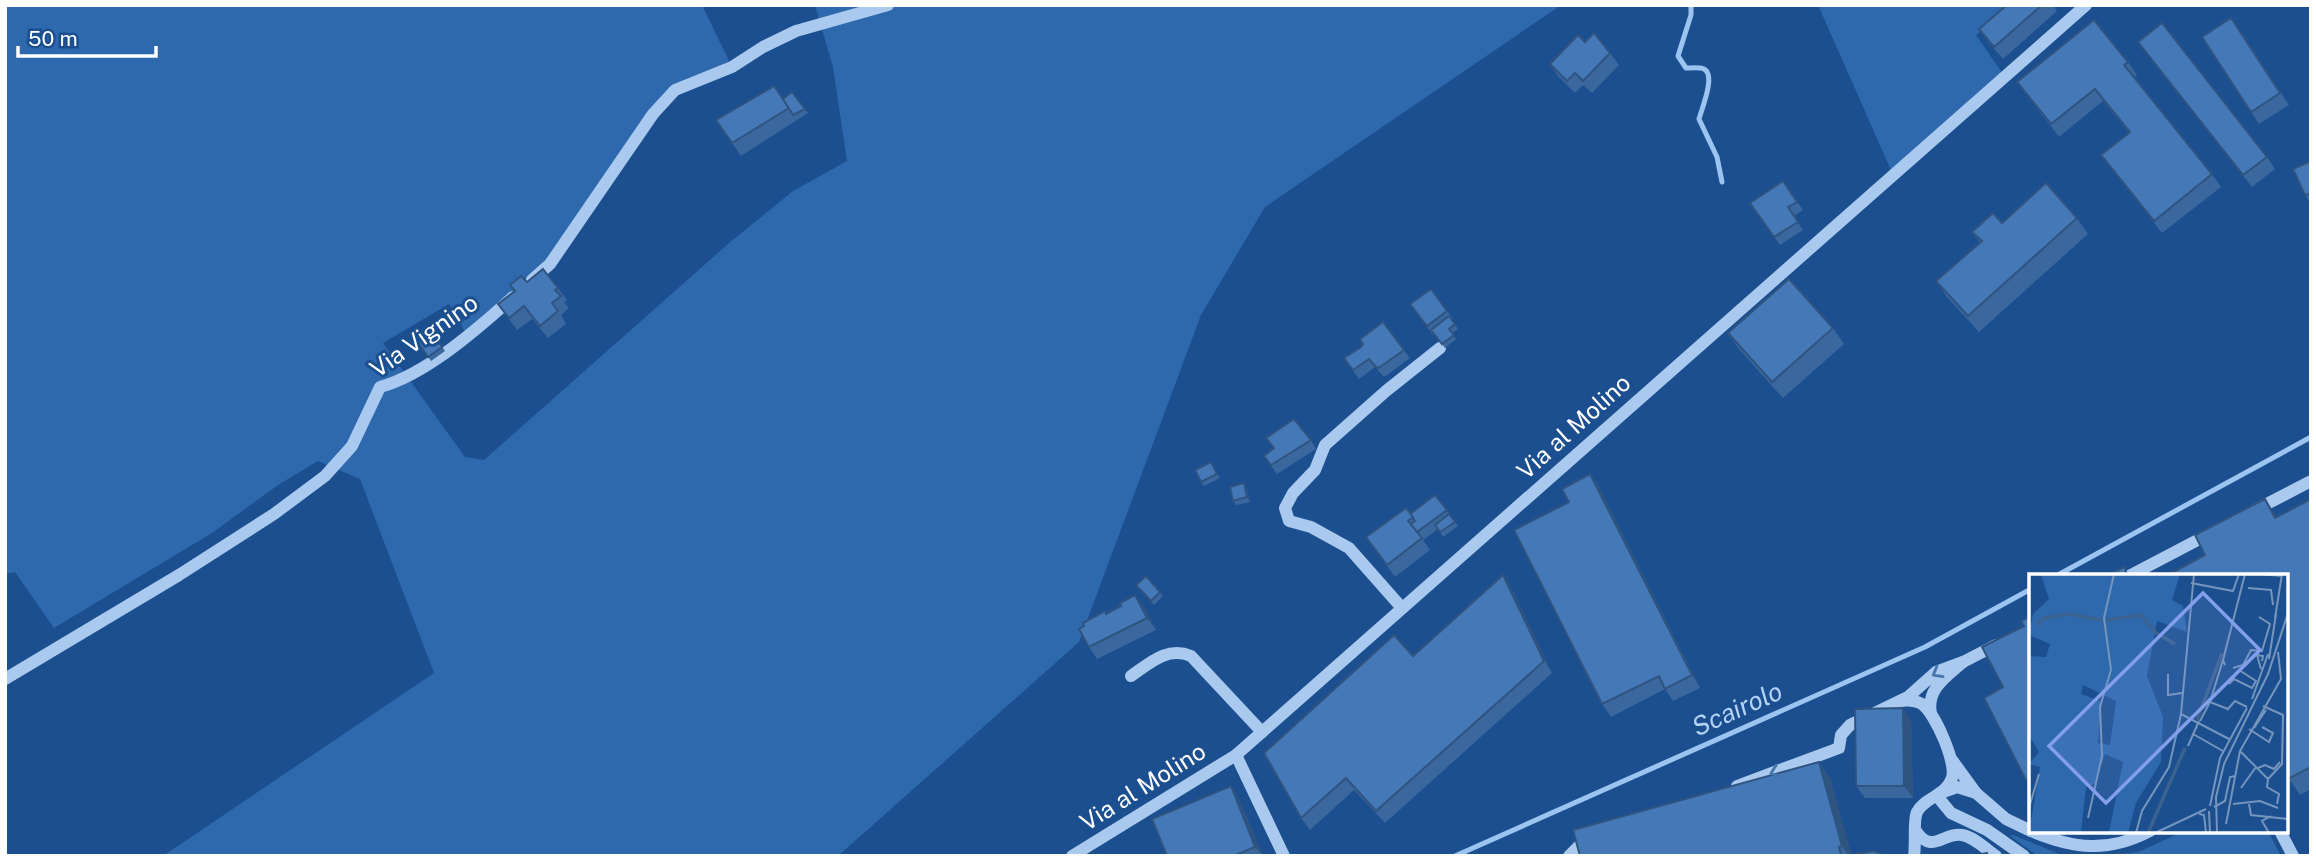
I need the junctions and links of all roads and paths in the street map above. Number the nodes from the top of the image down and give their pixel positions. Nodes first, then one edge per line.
1 (888, 5) edge
2 (2086, 5) edge
3 (1440, 348) edge
4 (2311, 481) edge
5 (2133, 574) edge
6 (1402, 608) junction
7 (2008, 639) edge
8 (1963, 663) junction
9 (1131, 676) dead end
10 (5, 679) edge
11 (1900, 701) junction
12 (1931, 714) junction
13 (1262, 732) junction
14 (1236, 755) junction
15 (1952, 760) junction
16 (1723, 791) edge
17 (1976, 793) junction
18 (1940, 794) junction
19 (2029, 830) edge
20 (1916, 831) junction
21 (2036, 833) edge
22 (2145, 833) edge
23 (2281, 833) edge
24 (1607, 834) edge
25 (2019, 852) edge
26 (1072, 856) edge
27 (1284, 856) edge
28 (1569, 856) edge
29 (1914, 856) edge
30 (1996, 856) edge
31 (2293, 856) edge

1 - 10 street, Via Vignino
2 - 6 street, Via al Molino
3 - 6 street
4 - 5 street
6 - 13 street, Via al Molino
7 - 8 street
8 -> 11 street
8 - 12 street
9 - 13 street
11 - 12 street
11 -> 16 street
12 - 15 street
13 - 14 street, Via al Molino
14 - 26 street, Via al Molino
14 - 27 street
15 - 17 street
15 - 18 street
17 - 18 street
17 - 19 street
18 - 20 street
18 - 25 street
20 - 29 street
20 - 30 street
21 - 22 street
23 - 31 street
24 - 28 street

